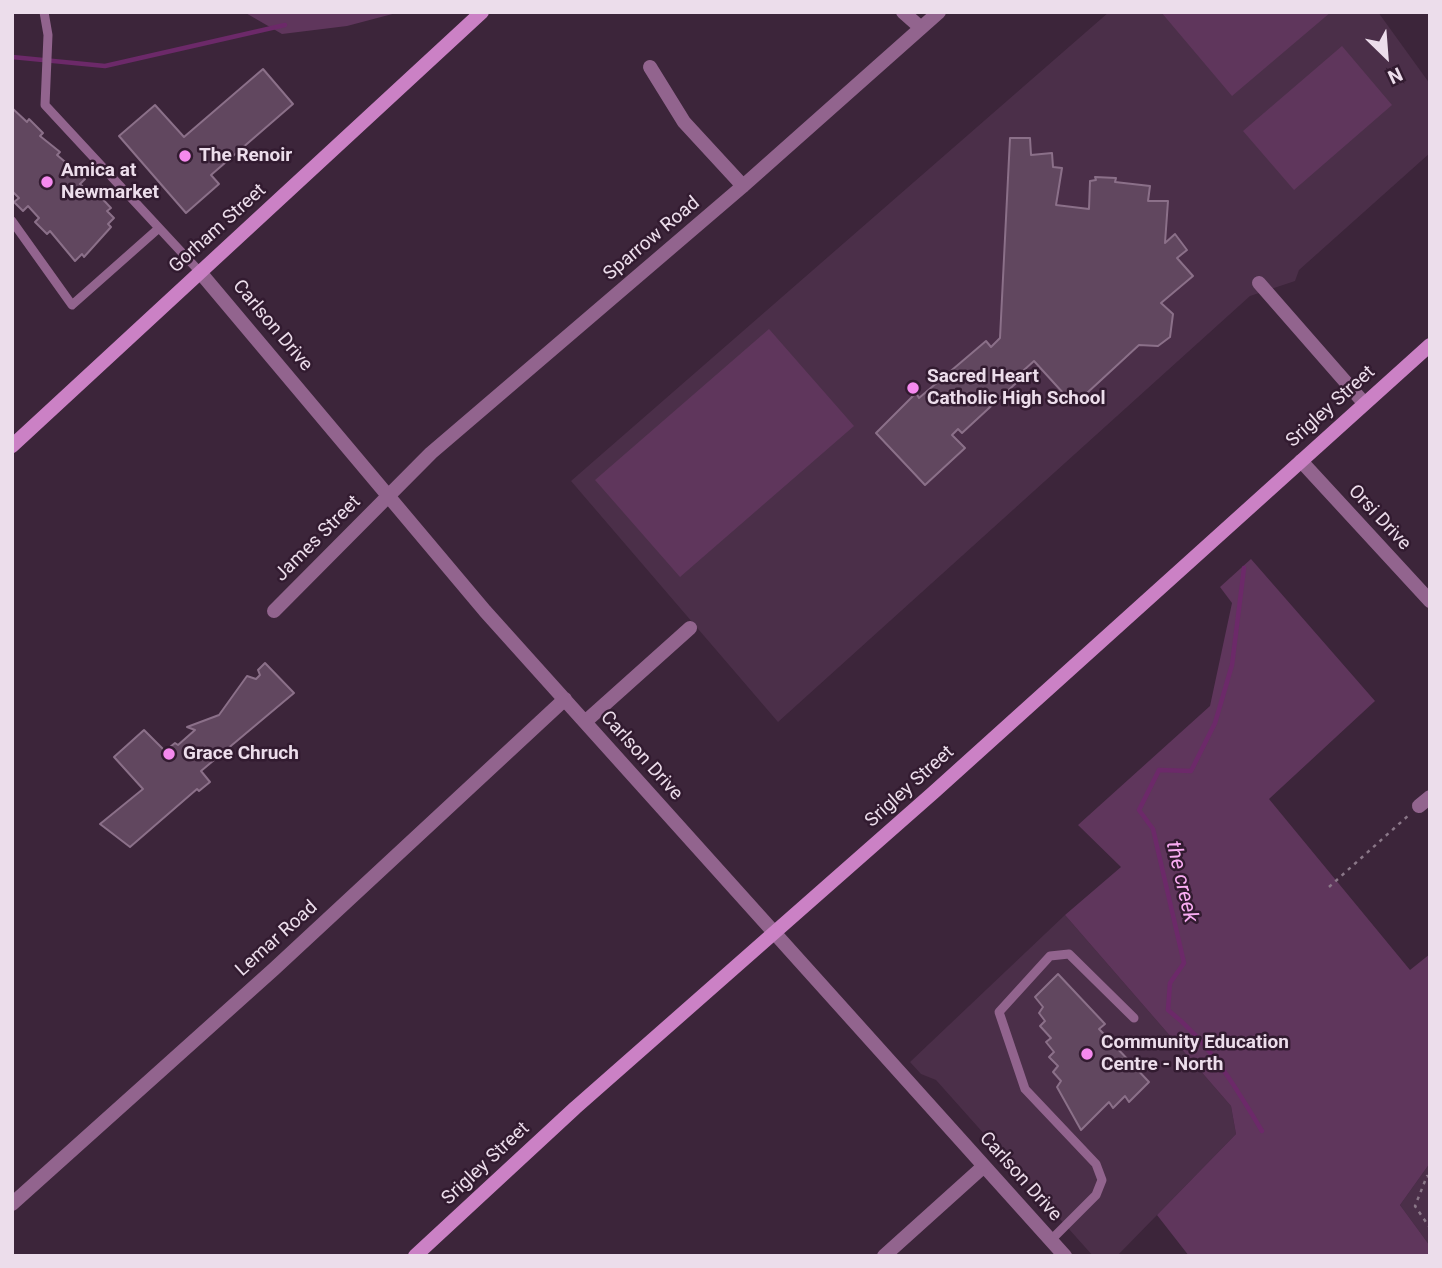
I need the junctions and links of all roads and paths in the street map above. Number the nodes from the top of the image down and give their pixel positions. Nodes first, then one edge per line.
1 (42, 12) edge
2 (482, 12) edge
3 (903, 12) edge
4 (939, 12) edge
5 (921, 29) junction
6 (650, 66) dead end
7 (743, 186) junction
8 (12, 221) edge
9 (159, 228) junction
10 (200, 271) junction
11 (1259, 283) dead end
12 (1430, 345) edge
13 (1364, 403) junction
14 (12, 446) edge
15 (1301, 461) junction
16 (389, 495) junction
17 (1430, 601) edge
18 (274, 611) dead end
19 (690, 628) dead end
20 (565, 699) junction
21 (585, 722) junction
22 (1424, 802) edge
23 (1329, 887) dead end
24 (775, 933) junction
25 (1134, 1018) dead end
26 (984, 1166) junction
27 (1430, 1177) edge
28 (12, 1204) edge
29 (1430, 1228) edge
30 (1051, 1240) junction
31 (415, 1256) edge
32 (884, 1256) edge
33 (1065, 1256) edge

1 - 9 lane
2 - 10 street, Gorham Street
3 - 5 street
4 - 5 street, Sparrow Road
5 - 7 street, Sparrow Road
6 - 7 street
7 - 16 street, Sparrow Road
8 - 9 lane
9 - 10 lane
10 - 14 street, Gorham Street
10 - 16 street, Carlson Drive
11 - 13 street
12 - 13 street, Srigley Street
13 - 15 street, Srigley Street
15 - 17 street, Orsi Drive
15 - 24 street, Srigley Street
16 - 18 street, James Street
16 - 20 street, Carlson Drive
19 - 21 street
20 - 21 street, Carlson Drive
20 - 28 street, Lemar Road
21 - 24 street, Carlson Drive
22 - 23 path
24 - 26 street, Carlson Drive
24 - 31 street, Srigley Street
25 - 30 lane
26 - 30 street, Carlson Drive
26 - 32 street
27 - 29 path
30 - 33 street, Carlson Drive

